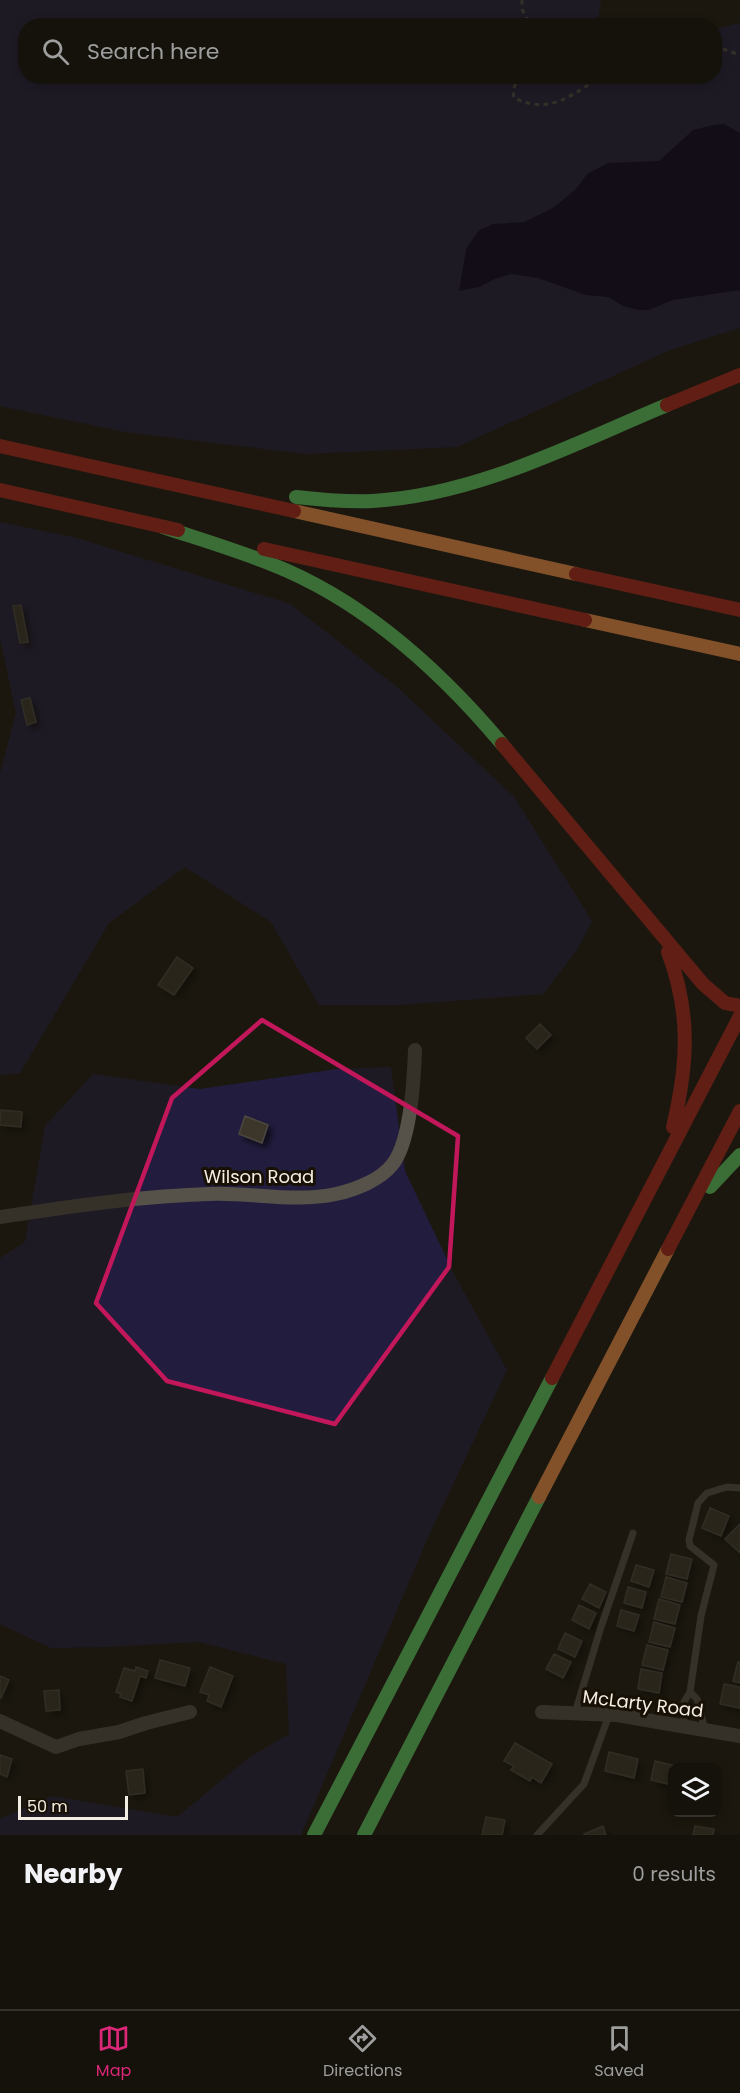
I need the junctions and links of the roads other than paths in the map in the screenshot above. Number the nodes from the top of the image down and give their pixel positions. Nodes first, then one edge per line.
1 (740, 375) edge
2 (0, 446) edge
3 (167, 483) junction
4 (0, 490) edge
5 (164, 527) junction
6 (740, 610) edge
7 (740, 654) edge
8 (661, 935) junction
9 (740, 1005) edge
10 (740, 1016) edge
11 (415, 1050) dead end
12 (740, 1111) edge
13 (740, 1155) edge
14 (664, 1164) junction
15 (0, 1217) edge
16 (663, 1260) junction
17 (740, 1488) edge
18 (633, 1533) dead end
19 (690, 1692) junction
20 (190, 1712) dead end
21 (542, 1712) dead end
22 (575, 1713) junction
23 (609, 1715) junction
24 (0, 1722) edge
25 (684, 1727) junction
26 (705, 1730) junction
27 (740, 1736) edge
28 (314, 1835) edge
29 (364, 1835) edge
30 (537, 1835) edge

1 - 3 highway
2 - 3 highway
3 - 6 highway
4 - 5 highway
5 - 7 highway
5 - 8 highway
8 - 9 highway
8 - 14 highway
10 - 14 highway
11 - 15 street, Wilson Road
12 - 16 highway
13 - 16 highway
14 - 28 highway
16 - 29 highway
17 - 19 lane
18 - 22 lane
19 - 25 lane
19 - 26 lane
20 - 24 street
21 - 22 street, McLarty Road
22 - 23 street, McLarty Road
23 - 25 street, McLarty Road
23 - 30 lane
25 - 26 street, McLarty Road
26 - 27 street, McLarty Road

